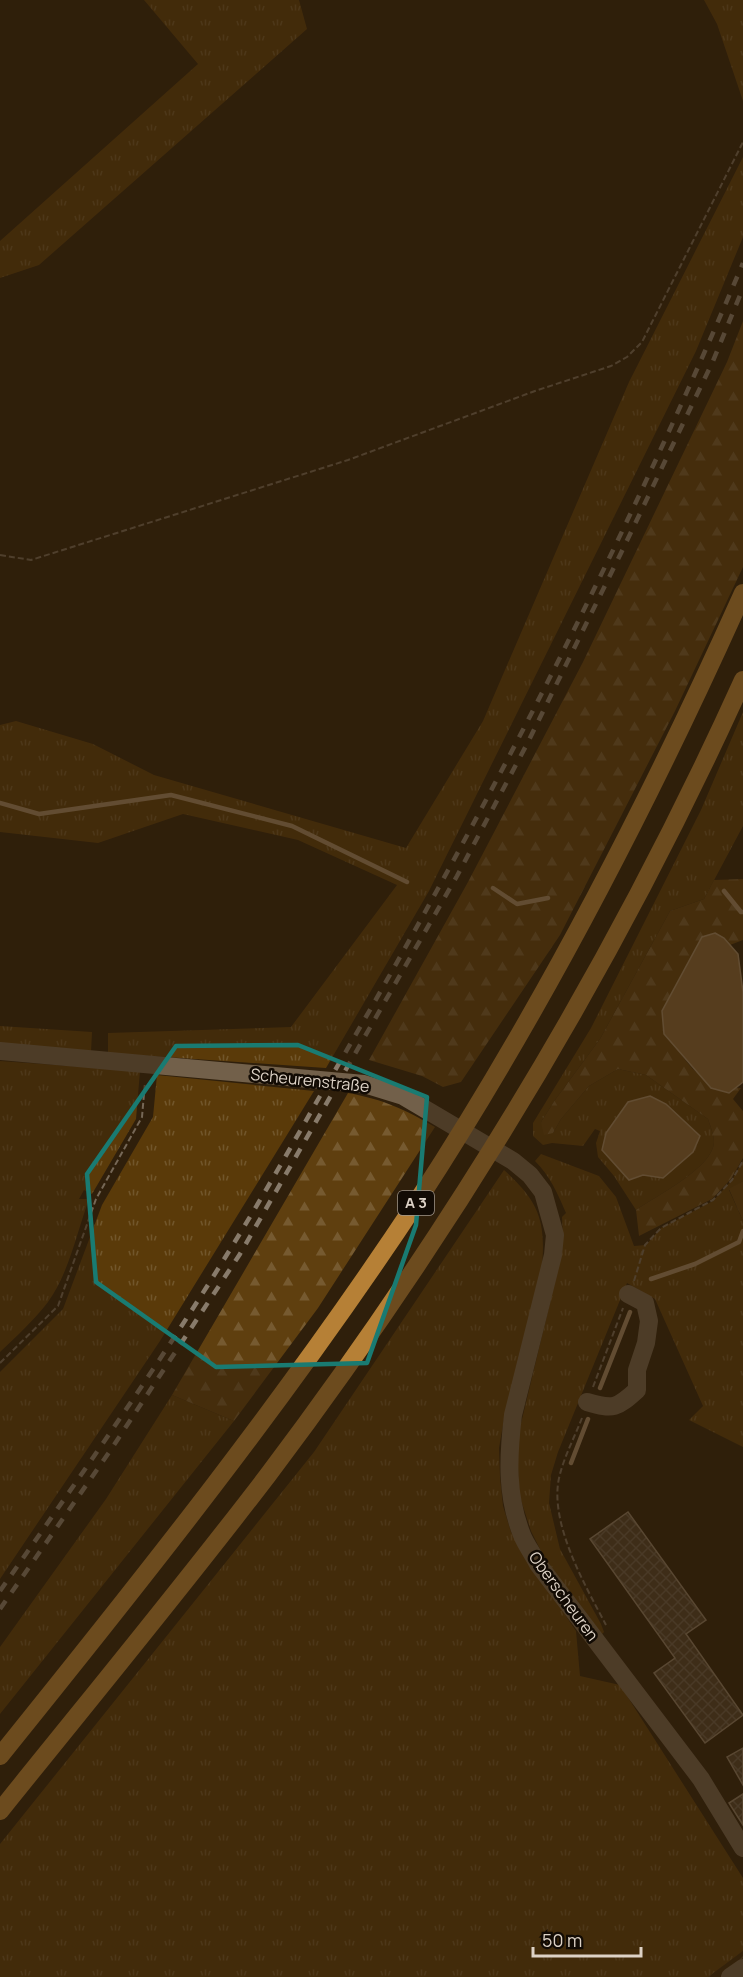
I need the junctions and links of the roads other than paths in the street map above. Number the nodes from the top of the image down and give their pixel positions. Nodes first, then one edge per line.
1 (743, 593) edge
2 (743, 680) edge
3 (0, 1051) edge
4 (555, 1235) joint
5 (628, 1294) dead end
6 (588, 1402) dead end
7 (0, 1756) edge
8 (0, 1811) edge
9 (743, 1848) edge
10 (743, 1968) edge
11 (730, 1977) edge

1 - 7 highway, A 3
2 - 8 highway, A 3
3 - 4 street, Scheurenstraße
4 - 9 street, Oberscheuren
5 - 6 street
10 - 11 street

